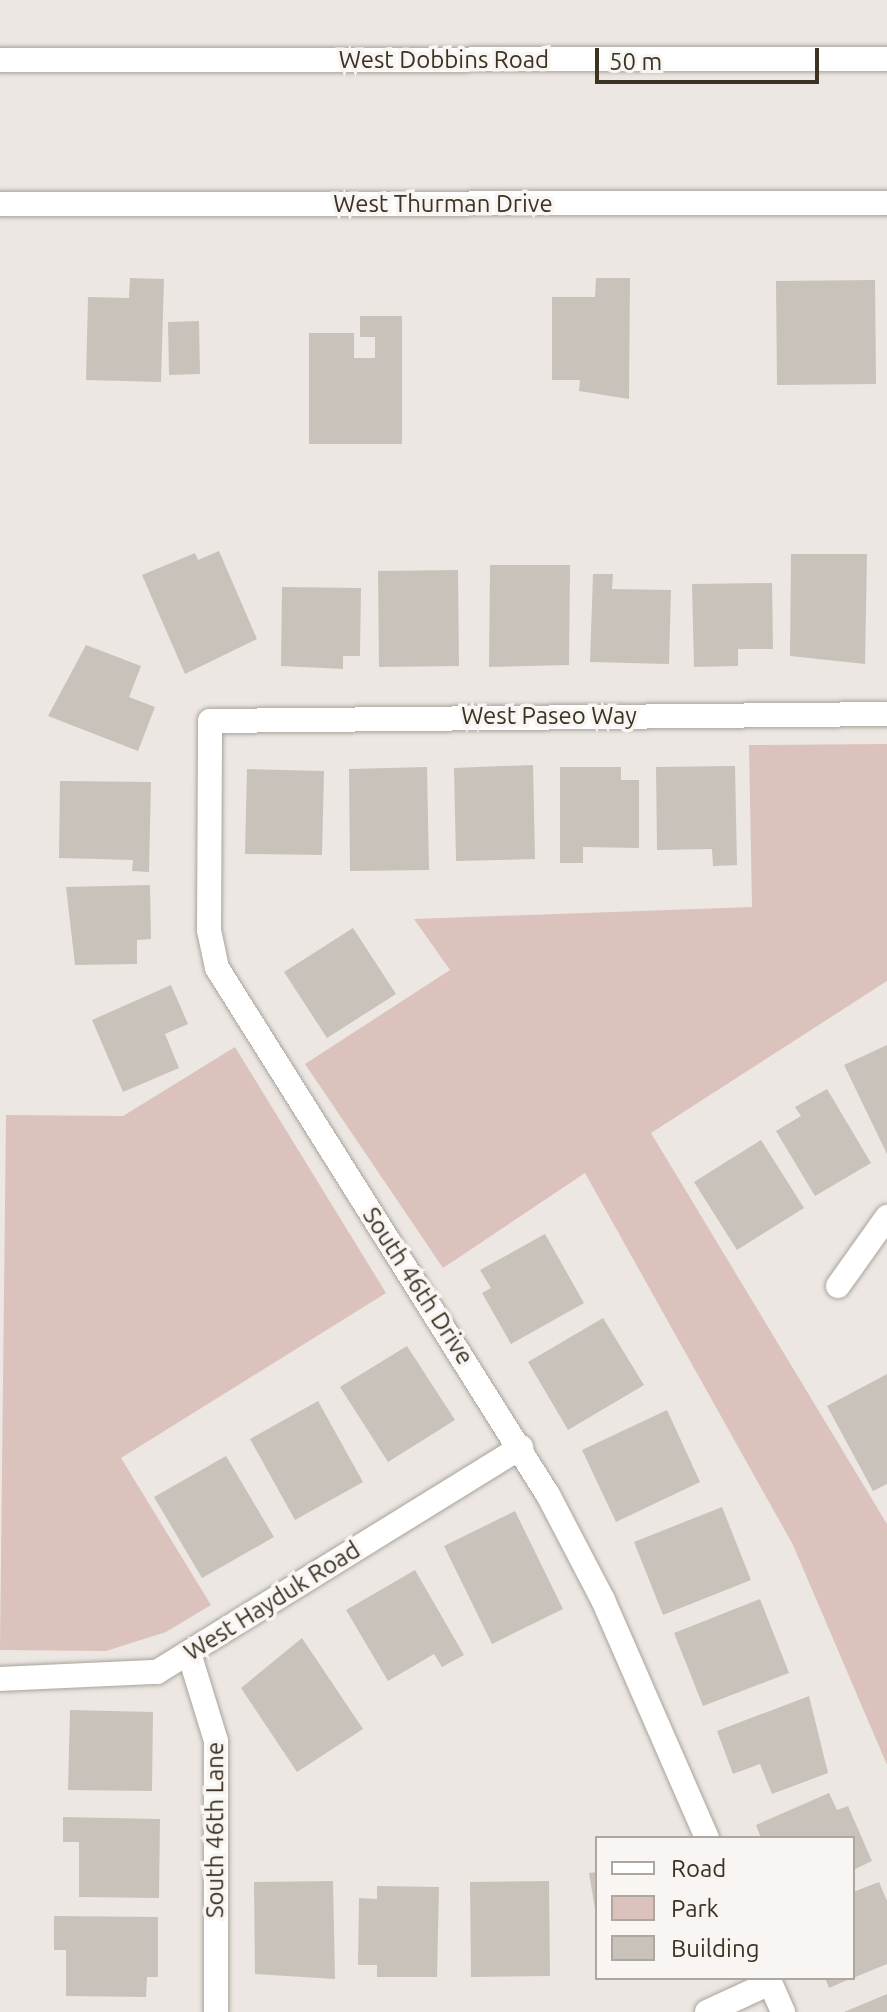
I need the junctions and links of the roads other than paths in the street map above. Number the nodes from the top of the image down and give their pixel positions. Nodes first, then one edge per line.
1 (887, 59) edge
2 (0, 60) edge
3 (887, 203) edge
4 (0, 204) edge
5 (887, 714) edge
6 (210, 721) joint
7 (887, 1217) edge
8 (838, 1286) dead end
9 (521, 1447) junction
10 (189, 1653) junction
11 (0, 1679) edge
12 (706, 1836) edge
13 (769, 1981) edge
14 (216, 2012) edge
15 (707, 2012) edge
16 (783, 2012) edge

1 - 2 street, West Dobbins Road
3 - 4 street, West Thurman Drive
5 - 6 street, West Paseo Way
6 - 9 street, South 46th Drive
7 - 8 street
9 - 10 street, West Hayduk Road
9 - 12 street, South 46th Drive
10 - 11 street, West Hayduk Road
10 - 14 street, South 46th Lane
13 - 15 street
13 - 16 street

